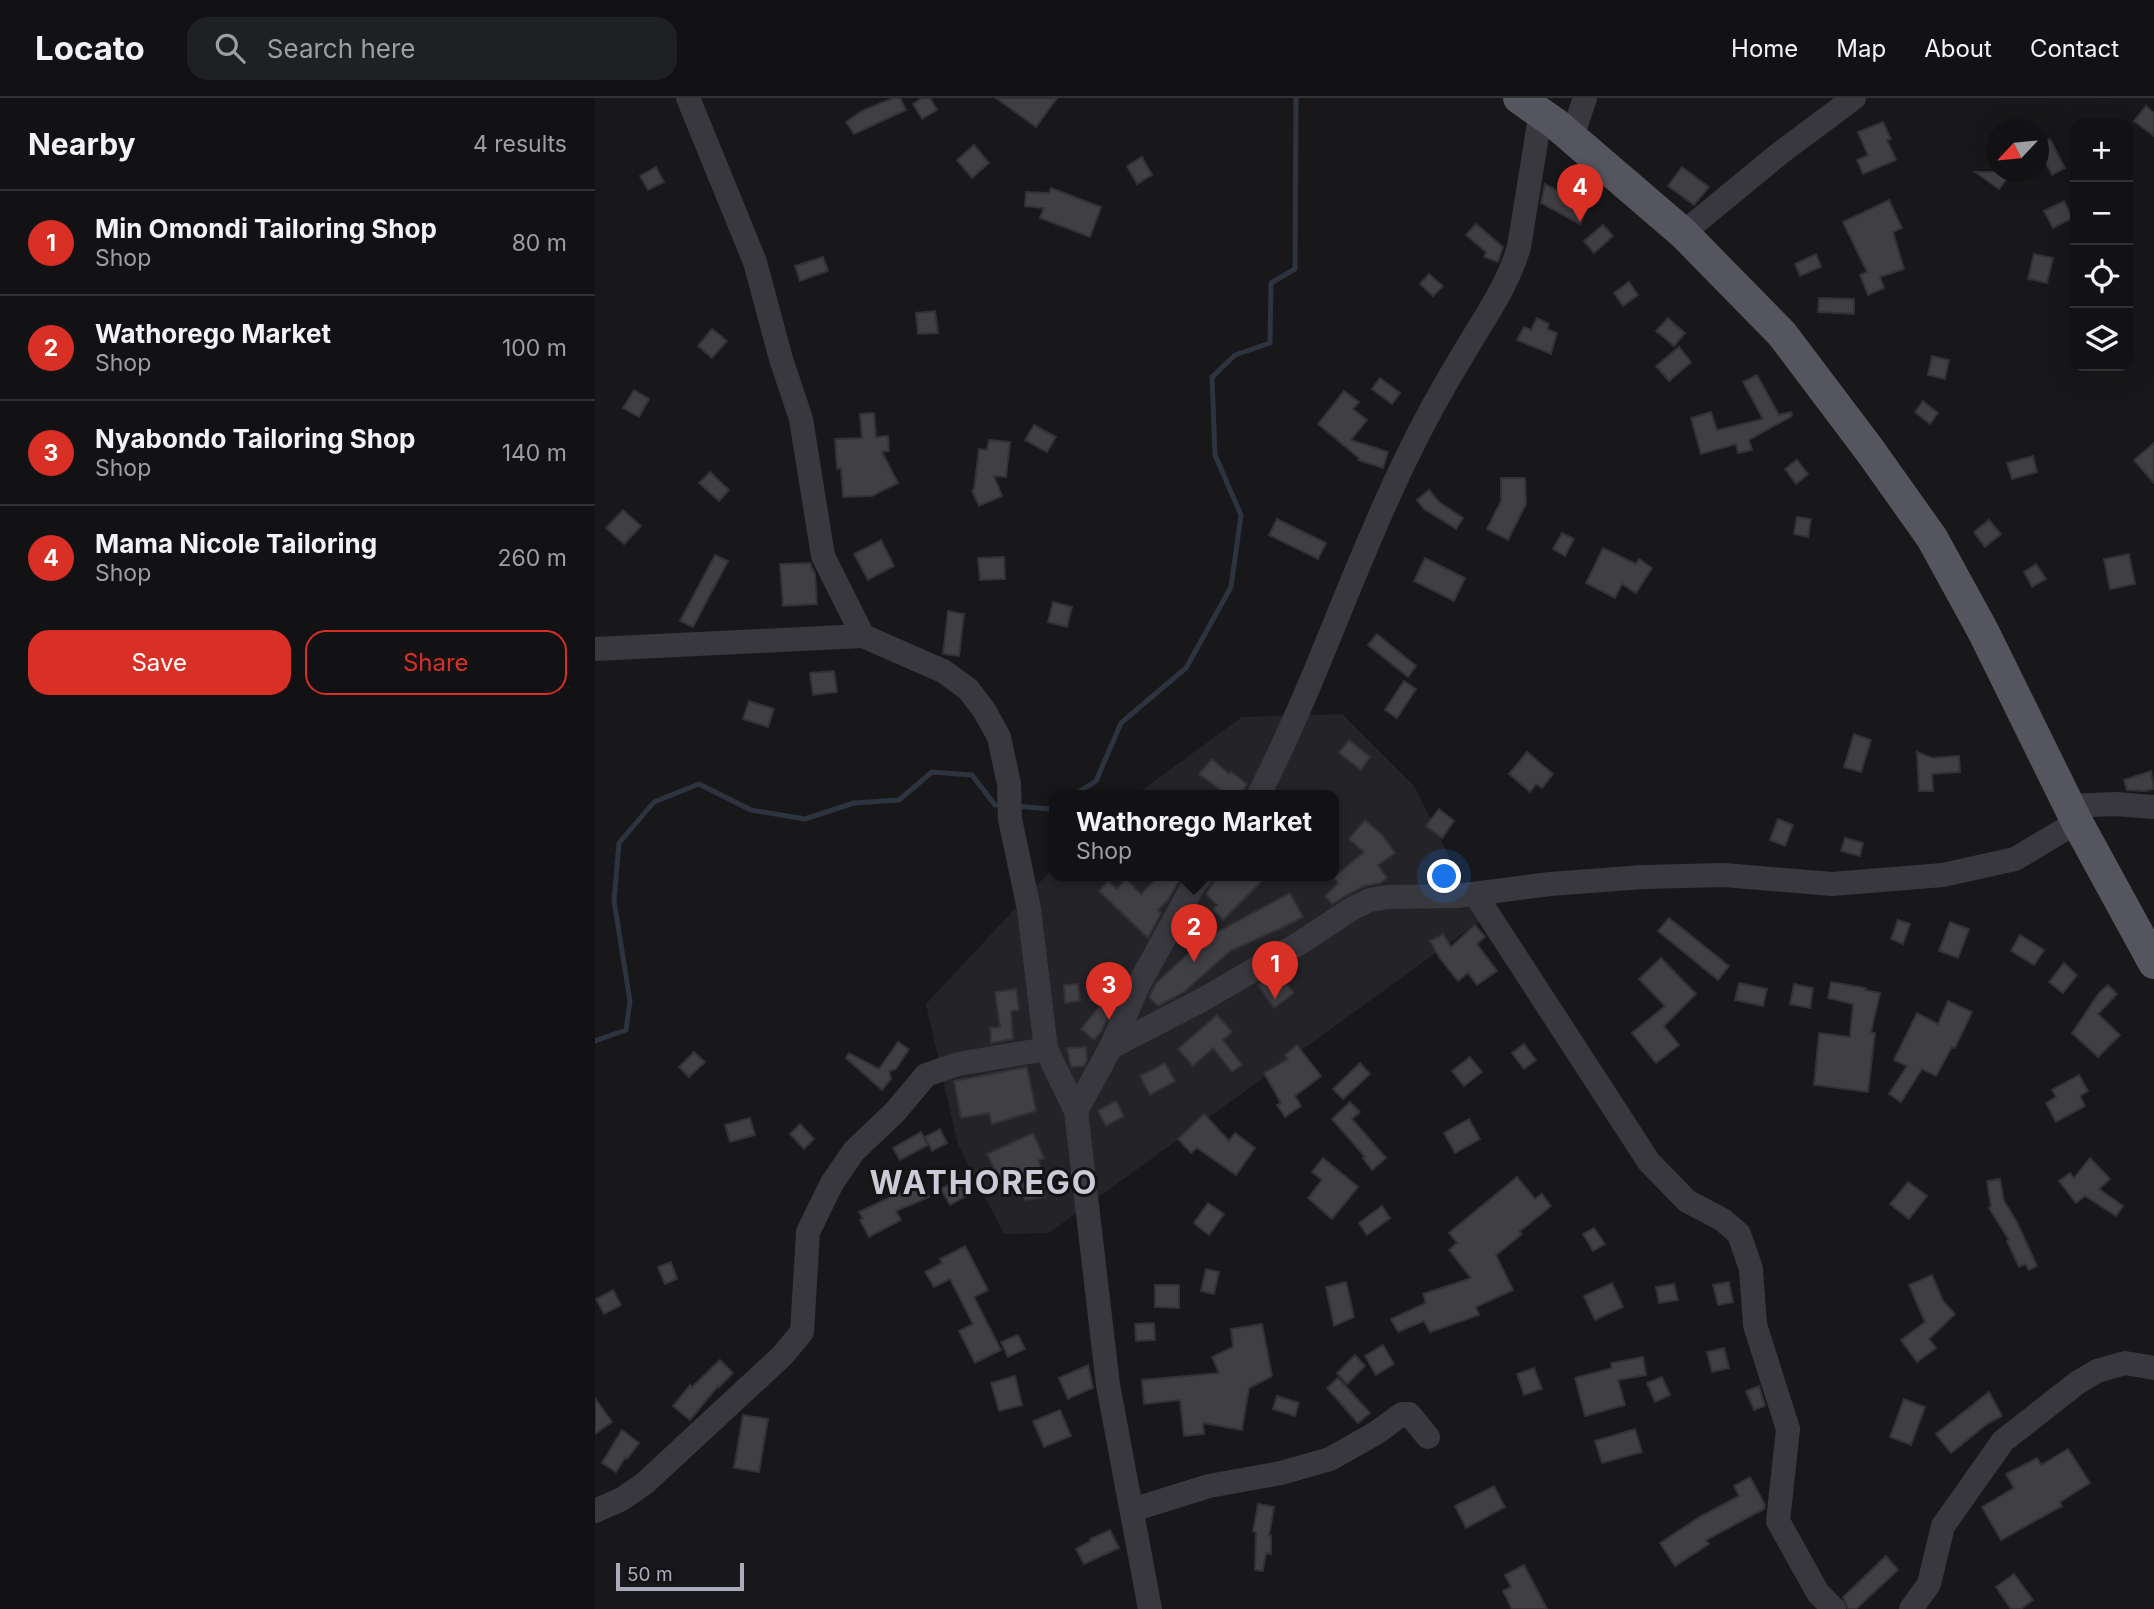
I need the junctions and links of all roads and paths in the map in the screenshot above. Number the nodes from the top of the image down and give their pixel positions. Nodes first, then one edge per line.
1 (688, 98) edge
2 (1585, 98) edge
3 (1854, 98) edge
4 (1545, 121) edge
5 (1683, 233) junction
6 (863, 636) junction
7 (595, 649) edge
8 (1261, 790) edge
9 (2154, 807) edge
10 (2073, 814) junction
11 (1197, 881) edge
12 (1475, 894) junction
13 (2154, 963) edge
14 (1111, 1047) junction
15 (1046, 1049) junction
16 (1076, 1111) junction
17 (2154, 1368) edge
18 (1428, 1437) dead end
19 (1132, 1510) junction
20 (595, 1511) edge
21 (1150, 1609) edge
22 (1834, 1609) edge
23 (1911, 1609) edge

1 - 6 street
2 - 4 street
3 - 5 street
4 - 5 main road
4 - 8 street
5 - 10 main road
6 - 7 street
6 - 15 street
9 - 10 street
10 - 12 street
10 - 13 main road
11 - 14 street
12 - 14 street
12 - 22 street
14 - 16 street
15 - 16 street
15 - 20 street
16 - 19 street
17 - 23 street
18 - 19 street
19 - 21 street

